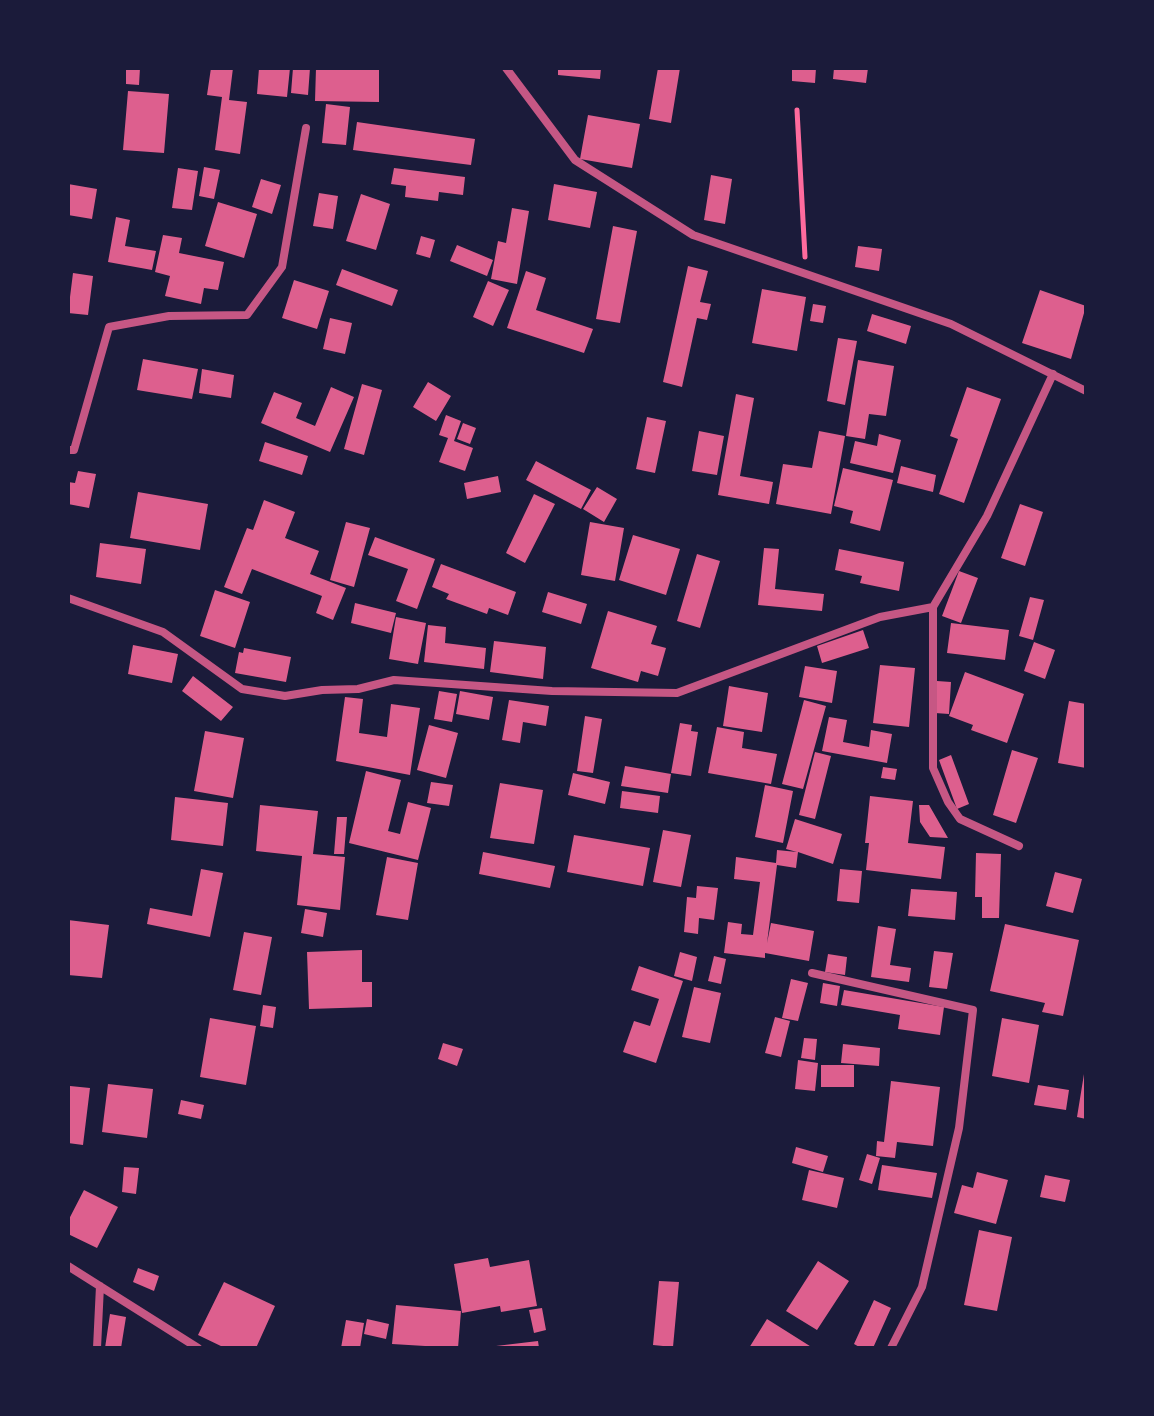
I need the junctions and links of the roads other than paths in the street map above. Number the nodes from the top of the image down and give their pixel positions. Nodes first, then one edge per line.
1 (506, 68) edge
2 (306, 128) dead end
3 (1053, 374) junction
4 (1086, 391) edge
5 (68, 450) edge
6 (68, 598) edge
7 (933, 607) junction
8 (1019, 846) dead end
9 (812, 973) dead end
10 (68, 1266) edge
11 (100, 1286) junction
12 (97, 1348) edge
13 (198, 1348) edge
14 (891, 1348) edge

1 - 3 street
2 - 5 street
3 - 4 street
3 - 7 street
6 - 7 street
7 - 8 street
9 - 14 street
10 - 11 street
11 - 12 street
11 - 13 street

